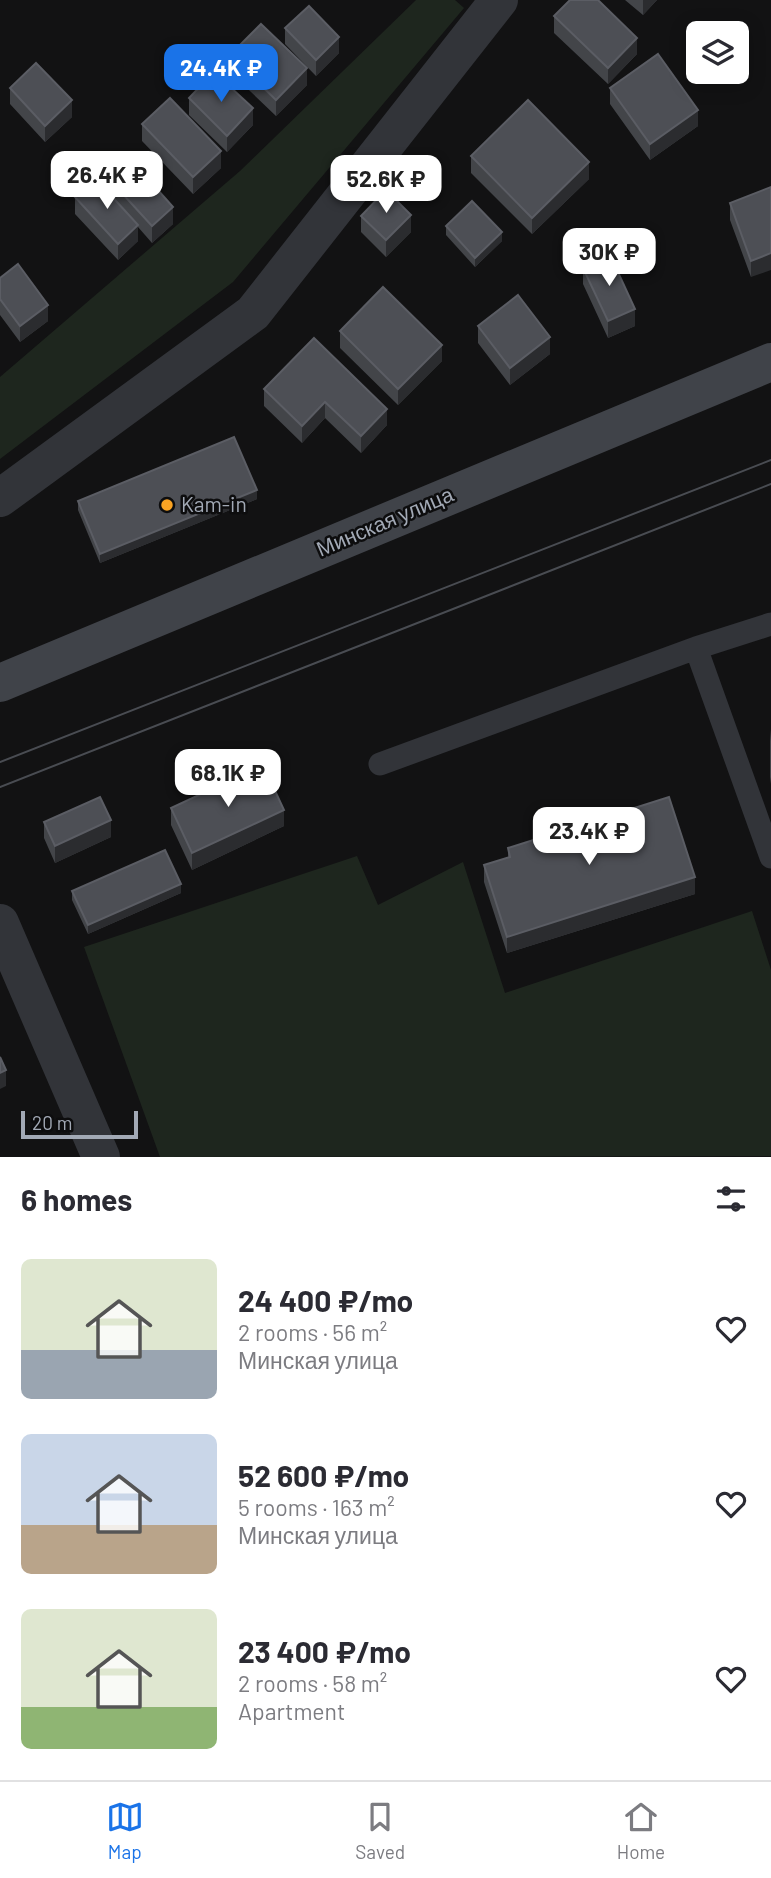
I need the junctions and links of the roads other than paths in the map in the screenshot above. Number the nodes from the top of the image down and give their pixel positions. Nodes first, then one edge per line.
1 (494, 2) edge
2 (771, 362) edge
3 (0, 498) edge
4 (771, 624) edge
5 (696, 648) junction
6 (0, 683) edge
7 (380, 764) dead end
8 (771, 857) edge
9 (0, 923) edge
10 (101, 1157) edge

1 - 3 street
2 - 6 main road, Минская улица
4 - 5 lane
5 - 7 lane
5 - 8 lane
9 - 10 street

